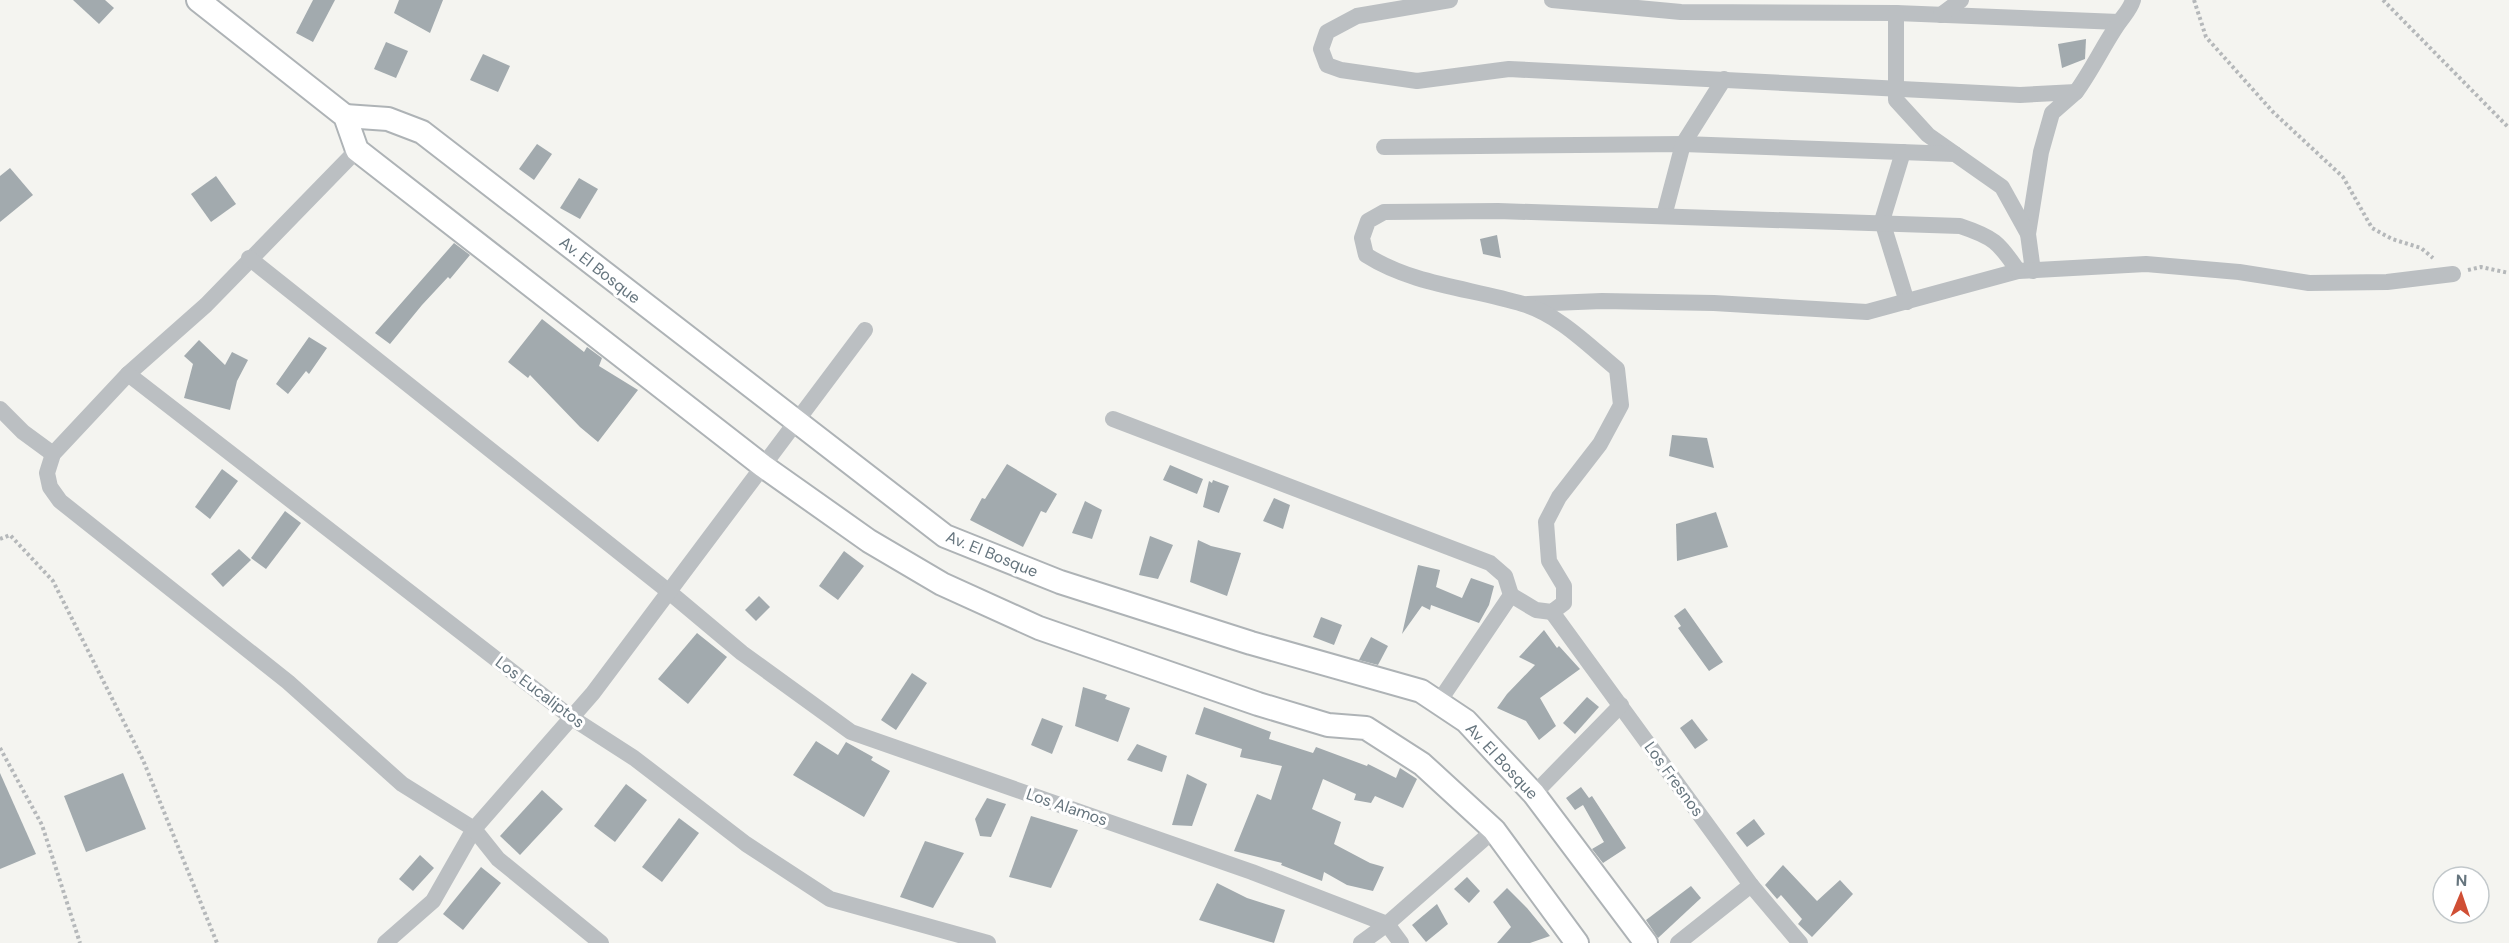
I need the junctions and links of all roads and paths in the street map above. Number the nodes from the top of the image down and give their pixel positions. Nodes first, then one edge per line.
1 (198, 0) edge
2 (1450, 0) edge
3 (1552, 0) edge
4 (1961, 0) edge
5 (2133, 0) edge
6 (2194, 0) edge
7 (2383, 0) edge
8 (1896, 13) junction
9 (1941, 15) junction
10 (2119, 22) junction
11 (1724, 79) junction
12 (1894, 87) junction
13 (2076, 92) junction
14 (345, 116) junction
15 (2509, 128) edge
16 (1683, 144) junction
17 (1384, 147) dead end
18 (357, 150) junction
19 (1903, 152) junction
20 (1955, 154) junction
21 (1664, 216) junction
22 (1882, 221) junction
23 (2028, 234) junction
24 (249, 258) junction
25 (2025, 271) junction
26 (2509, 273) edge
27 (2453, 274) junction
28 (1907, 302) junction
29 (1524, 305) junction
30 (865, 330) dead end
31 (128, 374) junction
32 (0, 409) edge
33 (1113, 419) dead end
34 (798, 423) junction
35 (53, 454) junction
36 (763, 466) junction
37 (0, 539) edge
38 (668, 591) junction
39 (1511, 595) junction
40 (1552, 612) junction
41 (1438, 702) junction
42 (1621, 705) junction
43 (572, 718) junction
44 (0, 748) edge
45 (1534, 794) junction
46 (474, 829) junction
47 (1494, 830) junction
48 (1751, 885) junction
49 (1387, 924) junction
50 (80, 943) edge
51 (217, 943) edge
52 (385, 943) edge
53 (601, 943) edge
54 (988, 943) edge
55 (1361, 943) edge
56 (1401, 943) edge
57 (1577, 943) edge
58 (1646, 943) edge
59 (1678, 943) edge
60 (1800, 943) edge

1 - 14 street
2 - 11 street
3 - 8 street
4 - 9 street
5 - 10 street
6 - 27 path
7 - 15 path
8 - 9 street
8 - 12 street
9 - 10 street
10 - 13 street
11 - 12 street
11 - 16 street
12 - 13 street
12 - 20 street
13 - 23 street
14 - 18 street
14 - 34 street, Av. El Bosque
16 - 17 street
16 - 19 street
16 - 21 street
18 - 24 street
18 - 36 street
19 - 20 street
19 - 22 street
20 - 23 street
21 - 22 street
21 - 29 street
22 - 25 street
22 - 28 street
23 - 25 street
24 - 31 street
24 - 38 street, Los Alamos
25 - 27 street
25 - 28 street
26 - 27 path
28 - 29 street
29 - 40 street
30 - 34 street
31 - 35 street
31 - 43 street, Los Eucaliptos
32 - 35 street
33 - 39 street
34 - 36 street
34 - 41 street, Av. El Bosque
35 - 46 street
36 - 38 street
36 - 47 street
37 - 51 path
38 - 43 street
38 - 49 street, Los Alamos
39 - 40 street
39 - 41 street
40 - 42 street, Los Fresnos
41 - 45 street, Av. El Bosque
42 - 45 street
42 - 48 street, Los Fresnos
43 - 46 street
43 - 54 street, Los Eucaliptos
44 - 50 path
45 - 58 street, Av. El Bosque
46 - 52 street
46 - 53 street
47 - 49 street
47 - 57 street
48 - 59 street
48 - 60 street, Los Fresnos
49 - 55 street
49 - 56 street

